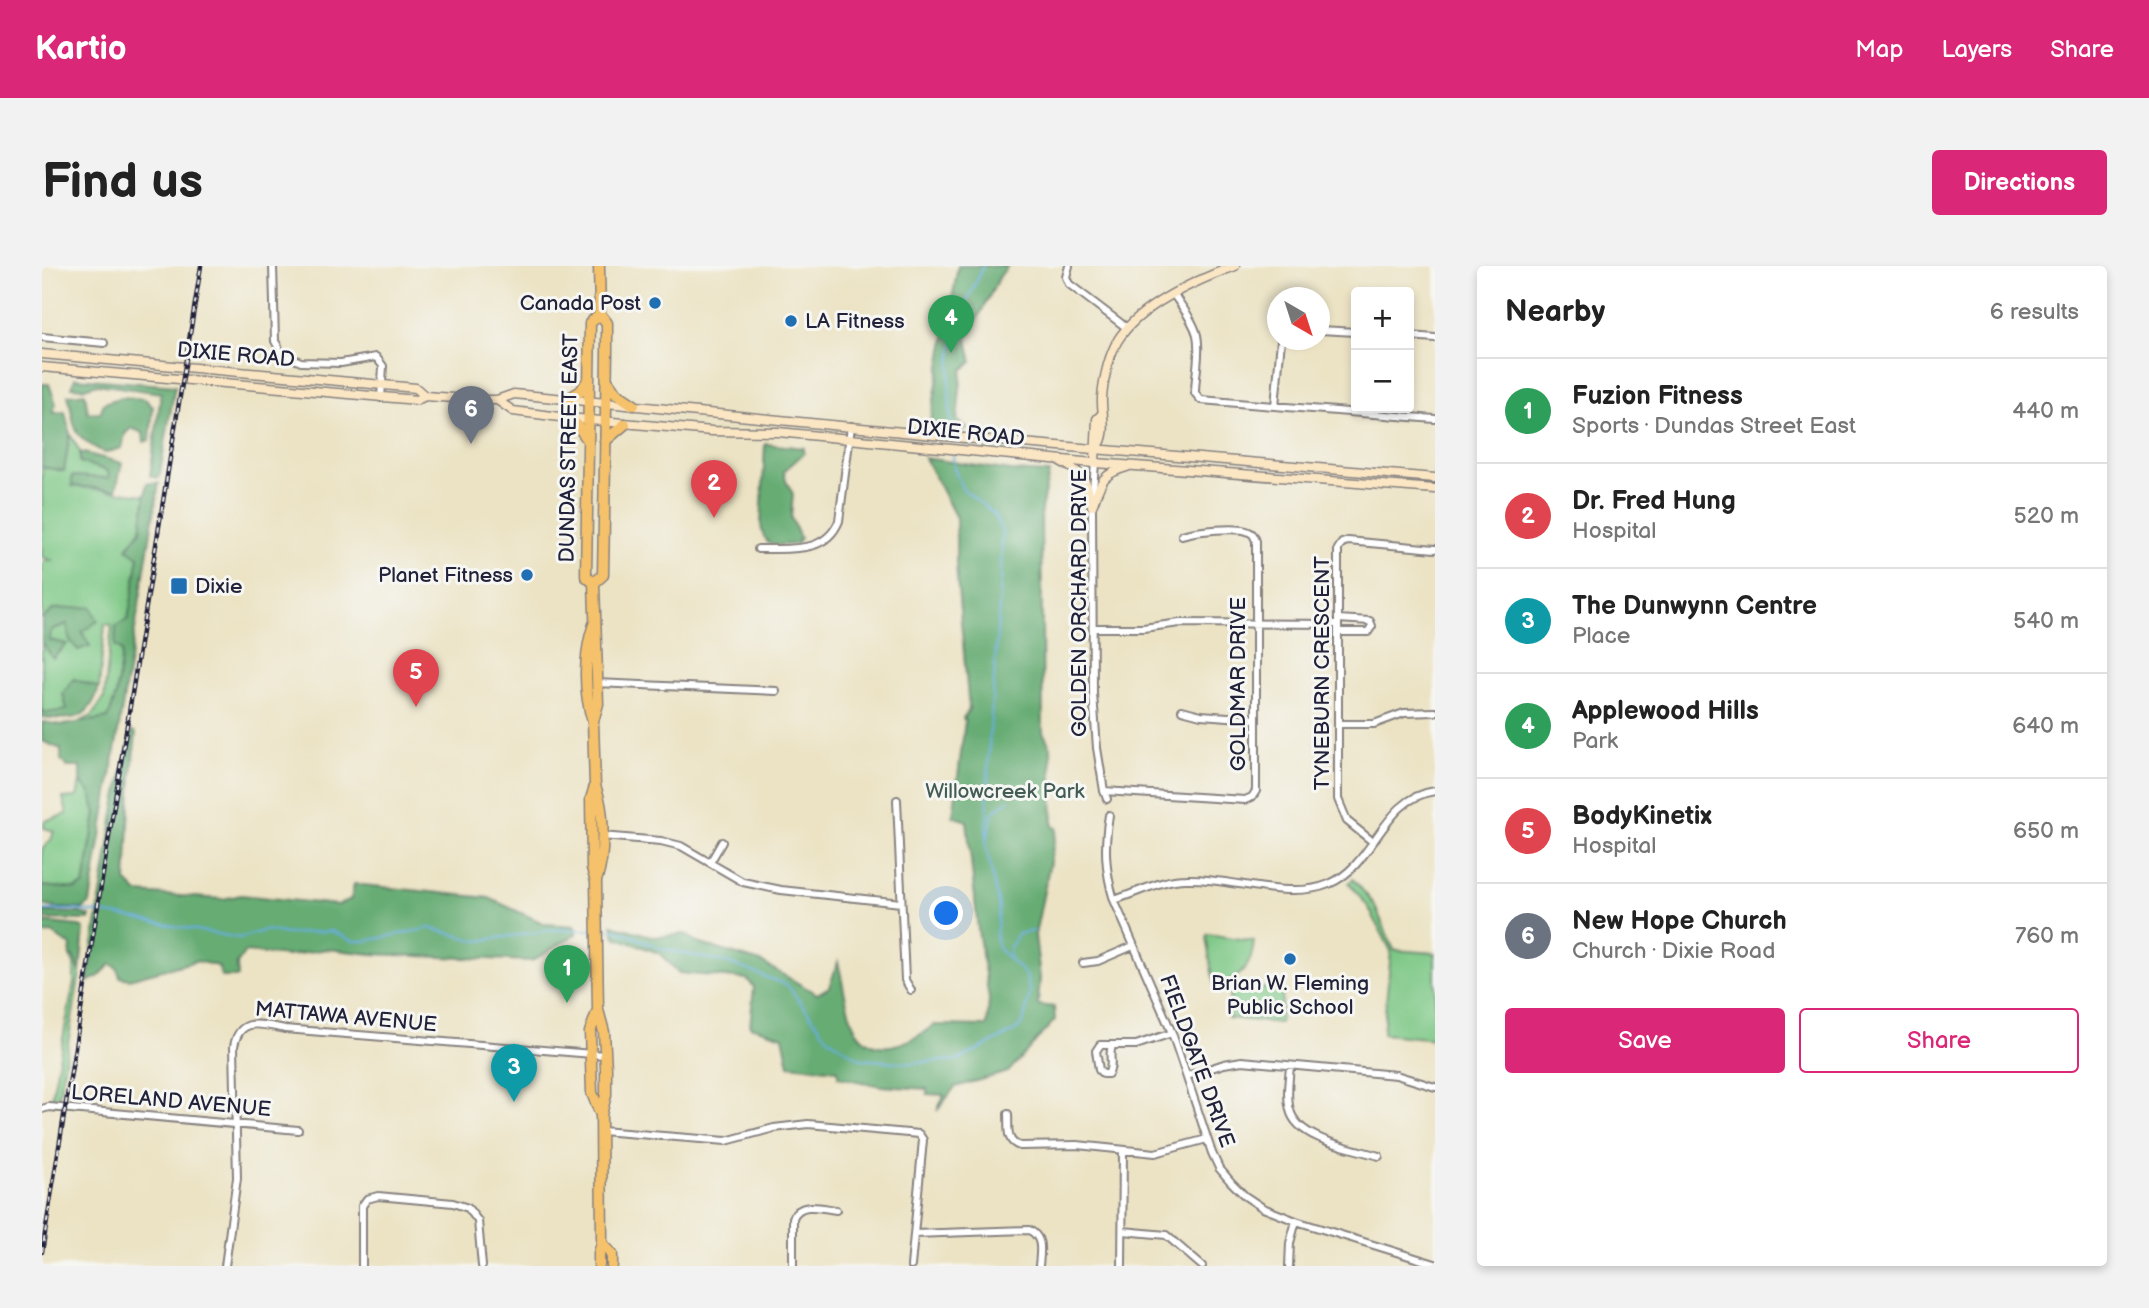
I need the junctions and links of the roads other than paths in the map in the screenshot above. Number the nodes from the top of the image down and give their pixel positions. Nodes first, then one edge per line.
1 (273, 266) edge
2 (599, 266) edge
3 (1069, 266) edge
4 (1235, 266) edge
5 (1174, 295) junction
6 (600, 314) junction
7 (1127, 328) junction
8 (1330, 331) edge
9 (1351, 332) edge
10 (1414, 336) edge
11 (42, 337) edge
12 (1435, 338) edge
13 (104, 343) dead end
14 (1281, 350) edge
15 (42, 354) edge
16 (42, 367) edge
17 (590, 376) junction
18 (606, 376) junction
19 (383, 385) junction
20 (425, 396) junction
21 (381, 398) junction
22 (568, 399) junction
23 (497, 400) junction
24 (589, 401) junction
25 (606, 402) junction
26 (634, 405) junction
27 (1275, 406) junction
28 (568, 418) junction
29 (1435, 419) edge
30 (589, 420) junction
31 (605, 422) junction
32 (625, 424) junction
33 (851, 426) junction
34 (848, 439) junction
35 (588, 441) junction
36 (605, 441) junction
37 (1097, 449) junction
38 (1056, 459) junction
39 (1095, 462) junction
40 (1134, 466) junction
41 (1435, 478) edge
42 (1435, 489) edge
43 (1092, 506) junction
44 (1182, 535) dead end
45 (758, 549) dead end
46 (1435, 549) edge
47 (594, 583) junction
48 (1338, 621) junction
49 (1255, 623) junction
50 (1094, 628) junction
51 (1338, 632) junction
52 (593, 683) junction
53 (776, 691) dead end
54 (1182, 710) dead end
55 (1435, 712) edge
56 (1255, 719) junction
57 (1339, 724) junction
58 (1435, 791) edge
59 (1105, 795) joint
60 (897, 800) dead end
61 (1109, 816) dead end
62 (596, 835) junction
63 (722, 842) dead end
64 (1373, 842) junction
65 (710, 861) junction
66 (1114, 900) junction
67 (901, 903) junction
68 (1133, 946) junction
69 (1083, 963) dead end
70 (911, 990) dead end
71 (597, 1010) junction
72 (1172, 1033) junction
73 (1112, 1046) junction
74 (591, 1055) junction
75 (605, 1055) junction
76 (1290, 1066) junction
77 (1187, 1076) junction
78 (1435, 1087) edge
79 (42, 1109) edge
80 (1009, 1114) dead end
81 (601, 1115) junction
82 (236, 1124) junction
83 (298, 1130) dead end
84 (601, 1131) junction
85 (1207, 1139) junction
86 (1123, 1151) junction
87 (1379, 1156) dead end
88 (836, 1210) dead end
89 (1296, 1221) junction
90 (1123, 1231) junction
91 (914, 1234) junction
92 (602, 1243) junction
93 (1435, 1254) edge
94 (1433, 1264) edge
95 (225, 1266) edge
96 (362, 1266) edge
97 (481, 1266) edge
98 (599, 1266) edge
99 (612, 1266) edge
100 (793, 1266) edge
101 (911, 1266) edge
102 (1039, 1266) edge
103 (1122, 1266) edge
104 (1202, 1266) edge
105 (1289, 1266) edge

1 - 19 street
2 - 6 main road, DUNDAS STREET EAST
3 - 7 street
4 - 5 main road, GOLDEN ORCHARD DRIVE
5 - 7 main road, GOLDEN ORCHARD DRIVE
5 - 27 street
6 - 17 main road, DUNDAS STREET EAST
6 - 18 main road, DUNDAS STREET EAST
7 - 37 main road, GOLDEN ORCHARD DRIVE
8 - 9 street
10 - 12 street
11 - 13 street
14 - 27 street
15 - 19 main road, DIXIE ROAD
16 - 21 main road, DIXIE ROAD
17 - 22 main road
17 - 24 main road, DUNDAS STREET EAST
18 - 25 main road, DUNDAS STREET EAST
18 - 26 main road
19 - 20 main road, DIXIE ROAD
19 - 21 street
20 - 21 main road, DIXIE ROAD
20 - 23 main road, DIXIE ROAD
22 - 23 main road, DIXIE ROAD
22 - 24 main road, DIXIE ROAD
23 - 28 main road, DIXIE ROAD
24 - 25 main road, DIXIE ROAD
24 - 30 main road, DUNDAS STREET EAST
25 - 26 main road, DIXIE ROAD
25 - 31 main road, DUNDAS STREET EAST
26 - 33 main road, DIXIE ROAD
27 - 29 street
28 - 30 main road, DIXIE ROAD
28 - 35 main road
30 - 31 main road, DIXIE ROAD
30 - 35 main road, DUNDAS STREET EAST
31 - 32 main road, DIXIE ROAD
31 - 36 main road, DUNDAS STREET EAST
32 - 34 main road, DIXIE ROAD
32 - 36 main road
33 - 34 street
33 - 37 main road, DIXIE ROAD
34 - 38 main road, DIXIE ROAD
34 - 45 street
35 - 47 main road, DUNDAS STREET EAST
36 - 47 main road, DUNDAS STREET EAST
37 - 39 main road, GOLDEN ORCHARD DRIVE
37 - 41 main road, DIXIE ROAD
38 - 39 main road, DIXIE ROAD
38 - 43 main road
39 - 40 main road, DIXIE ROAD
39 - 43 street, GOLDEN ORCHARD DRIVE
40 - 42 main road, DIXIE ROAD
40 - 43 main road
43 - 50 street, GOLDEN ORCHARD DRIVE
44 - 49 street, GOLDMAR DRIVE
46 - 48 street, TYNEBURN CRESCENT
47 - 52 main road, DUNDAS STREET EAST
48 - 49 street
48 - 51 street, TYNEBURN CRESCENT
48 - 51 street
49 - 50 street
49 - 56 street, GOLDMAR DRIVE
50 - 59 street, GOLDEN ORCHARD DRIVE
51 - 57 street, TYNEBURN CRESCENT
52 - 53 street
52 - 62 main road, DUNDAS STREET EAST
54 - 56 street
55 - 57 street
56 - 59 street, GOLDMAR DRIVE
57 - 64 street, TYNEBURN CRESCENT
58 - 64 street
60 - 67 street
61 - 66 street, FIELDGATE DRIVE
62 - 65 street
62 - 71 main road, DUNDAS STREET EAST
63 - 65 street
64 - 66 street
65 - 67 street
66 - 68 street, FIELDGATE DRIVE
67 - 70 street
68 - 69 street
68 - 72 street, FIELDGATE DRIVE
71 - 74 main road, DUNDAS STREET EAST
71 - 75 main road, DUNDAS STREET EAST
72 - 73 street
72 - 77 street, FIELDGATE DRIVE
73 - 73 street
74 - 75 street, MATTAWA AVENUE
74 - 81 main road, DUNDAS STREET EAST
74 - 82 street, MATTAWA AVENUE
75 - 81 main road, DUNDAS STREET EAST
76 - 77 street
76 - 78 street
76 - 87 street
77 - 85 street, FIELDGATE DRIVE
79 - 82 street, LORELAND AVENUE
80 - 86 street
81 - 84 main road, DUNDAS STREET EAST
82 - 83 street, LORELAND AVENUE
82 - 95 street, MATTAWA AVENUE
84 - 91 street
84 - 92 main road, DUNDAS STREET EAST
85 - 86 street
85 - 89 street, FIELDGATE DRIVE
86 - 90 street
88 - 100 street
89 - 94 street, FIELDGATE DRIVE
89 - 105 street
90 - 103 street
90 - 104 street
91 - 101 street
91 - 102 street
92 - 98 main road, DUNDAS STREET EAST
92 - 99 main road, DUNDAS STREET EAST
93 - 94 street
96 - 97 street

